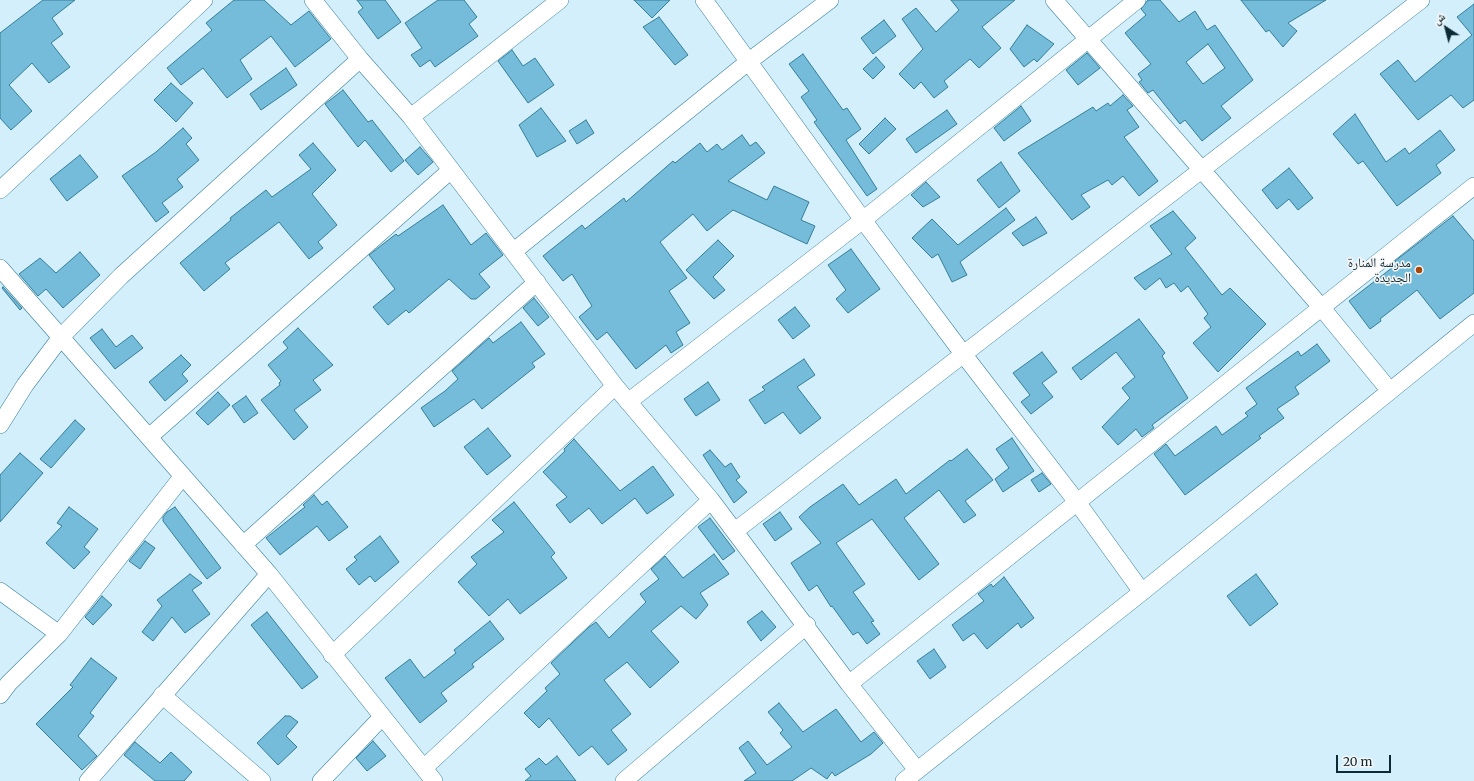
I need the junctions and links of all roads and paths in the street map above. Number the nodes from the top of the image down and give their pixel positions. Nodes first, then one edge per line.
1 (204, 0) edge
2 (313, 0) edge
3 (560, 0) edge
4 (704, 0) edge
5 (830, 0) edge
6 (1054, 0) edge
7 (1137, 0) edge
8 (1422, 0) edge
9 (1089, 40) junction
10 (360, 58) junction
11 (748, 62) junction
12 (412, 117) junction
13 (451, 170) junction
14 (1203, 171) junction
15 (1474, 186) edge
16 (0, 190) edge
17 (863, 220) junction
18 (514, 251) junction
19 (0, 268) edge
20 (536, 282) junction
21 (1321, 307) junction
22 (1474, 323) edge
23 (61, 337) junction
24 (964, 356) junction
25 (615, 386) junction
26 (1390, 391) junction
27 (628, 402) junction
28 (0, 425) edge
29 (149, 437) junction
30 (182, 477) junction
31 (711, 500) junction
32 (1077, 502) junction
33 (735, 531) junction
34 (243, 544) junction
35 (269, 574) junction
36 (0, 591) edge
37 (1142, 592) junction
38 (807, 625) junction
39 (59, 634) junction
40 (332, 655) junction
41 (849, 684) junction
42 (0, 695) edge
43 (162, 695) junction
44 (382, 717) junction
45 (917, 770) junction
46 (429, 775) edge
47 (88, 781) edge
48 (262, 781) edge
49 (321, 781) edge
50 (624, 781) edge
51 (904, 781) edge

1 - 16 street
2 - 10 street
3 - 12 street
4 - 11 street
5 - 11 street
6 - 9 street
7 - 9 street
8 - 14 street
9 - 14 street
9 - 17 street
10 - 12 street
10 - 23 street
11 - 17 street
11 - 18 street
12 - 13 street
13 - 18 street
13 - 29 street
14 - 21 street
14 - 24 street
15 - 21 street
17 - 24 street
17 - 27 street
18 - 20 street
19 - 23 street
20 - 25 street
20 - 34 street
21 - 26 street
21 - 32 street
22 - 26 street
23 - 28 street
23 - 29 street
24 - 32 street
24 - 33 street
25 - 27 street
25 - 40 street
26 - 37 street
27 - 31 street
29 - 30 street
30 - 34 street
30 - 39 street
31 - 33 street
31 - 46 street
32 - 37 street
32 - 41 street
33 - 38 street
34 - 35 street
35 - 40 street
35 - 43 street
36 - 39 street
37 - 45 street
38 - 41 street
38 - 50 street
39 - 42 street
40 - 44 street
41 - 45 street
43 - 47 street
43 - 48 street
44 - 46 street
44 - 49 street
45 - 51 street

